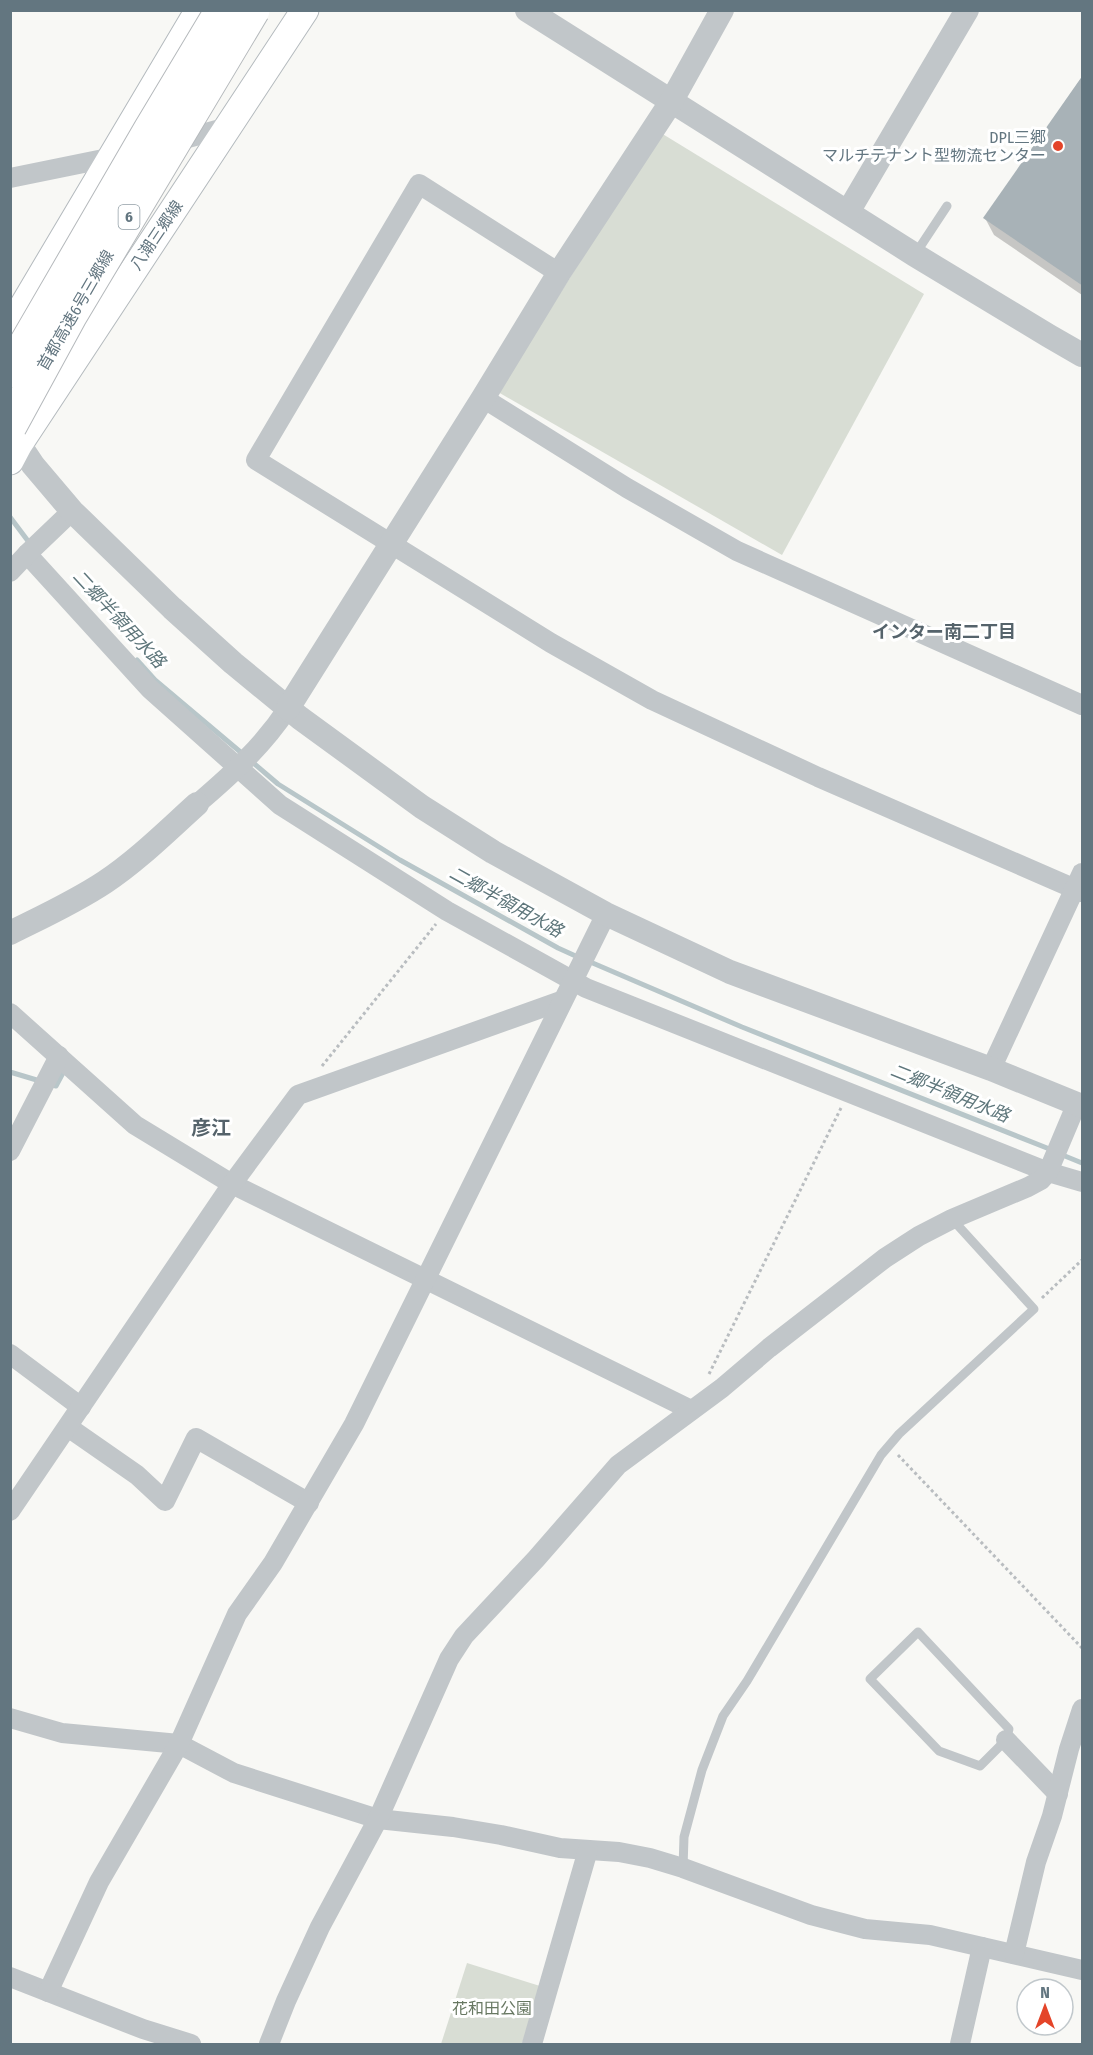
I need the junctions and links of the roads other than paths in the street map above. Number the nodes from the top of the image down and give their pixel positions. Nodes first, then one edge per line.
1 (199, 10) edge
2 (222, 10) edge
3 (253, 10) edge
4 (263, 10) edge
5 (279, 10) edge
6 (305, 10) edge
7 (527, 10) edge
8 (722, 10) edge
9 (967, 10) edge
10 (163, 70) junction
11 (671, 102) junction
12 (228, 127) junction
13 (112, 158) junction
14 (10, 178) edge
15 (947, 206) dead end
16 (848, 212) junction
17 (915, 255) junction
18 (559, 273) junction
19 (70, 316) junction
20 (10, 328) edge
21 (1083, 355) edge
22 (10, 371) edge
23 (483, 398) junction
24 (10, 407) edge
25 (13, 444) edge
26 (72, 511) junction
27 (391, 544) junction
28 (27, 554) junction
29 (10, 572) edge
30 (1083, 705) edge
31 (288, 708) junction
32 (239, 768) junction
33 (197, 804) joint
34 (1080, 884) edge
35 (606, 914) junction
36 (10, 933) edge
37 (572, 981) junction
38 (561, 1001) junction
39 (10, 1012) edge
40 (59, 1056) junction
41 (991, 1069) junction
42 (1076, 1111) edge
43 (10, 1151) edge
44 (1048, 1172) junction
45 (1083, 1182) edge
46 (232, 1184) junction
47 (952, 1220) junction
48 (425, 1278) junction
49 (10, 1354) edge
50 (81, 1407) junction
51 (691, 1410) junction
52 (68, 1427) junction
53 (309, 1503) junction
54 (10, 1511) edge
55 (1083, 1709) edge
56 (10, 1718) edge
57 (1006, 1740) junction
58 (179, 1744) junction
59 (1058, 1794) junction
60 (378, 1820) junction
61 (588, 1850) junction
62 (682, 1868) junction
63 (982, 1947) junction
64 (1014, 1954) junction
65 (1083, 1970) edge
66 (10, 1977) edge
67 (48, 1992) junction
68 (190, 2044) edge
69 (269, 2044) edge
70 (532, 2044) edge
71 (960, 2044) edge

1 - 10 main road
2 - 22 highway, 首都高速6号三郷線 / 6, bridge
3 - 19 highway, 首都高速6号三郷線 / 6, bridge
4 - 10 street
5 - 19 highway, bridge
6 - 12 main road, 八潮三郷線
7 - 11 street
8 - 11 street
9 - 16 street
10 - 13 main road
11 - 16 street
11 - 18 street
12 - 13 street
12 - 25 main road, 八潮三郷線
13 - 14 street
13 - 20 main road
15 - 17 lane
16 - 17 street
17 - 21 street
18 - 23 street
18 - 27 street
19 - 25 highway, 首都高速6号三郷線 / 6, bridge
23 - 27 street
23 - 30 street
24 - 25 street
25 - 26 street
26 - 28 street
26 - 31 street
27 - 31 street
27 - 34 street
28 - 29 street
28 - 32 street
31 - 32 street
31 - 35 street
32 - 33 street
32 - 37 street
33 - 36 street
34 - 41 street
35 - 37 street
35 - 41 street
37 - 38 street
37 - 44 street
38 - 46 street
38 - 48 street
39 - 40 street
40 - 43 street
40 - 46 street
41 - 42 street
42 - 44 street
44 - 45 street
44 - 47 street
46 - 48 street
46 - 50 street
47 - 51 street
47 - 62 lane
48 - 51 street
48 - 53 street
49 - 50 street
50 - 52 street
51 - 60 street
52 - 53 street
52 - 54 street
53 - 58 street
55 - 59 street
56 - 58 street
57 - 57 lane
57 - 59 street
58 - 60 street
58 - 67 street
59 - 64 street
60 - 61 street
60 - 69 street
61 - 62 street
61 - 70 street
62 - 63 street
63 - 64 street
63 - 71 street
64 - 65 street
66 - 67 street
67 - 68 street

